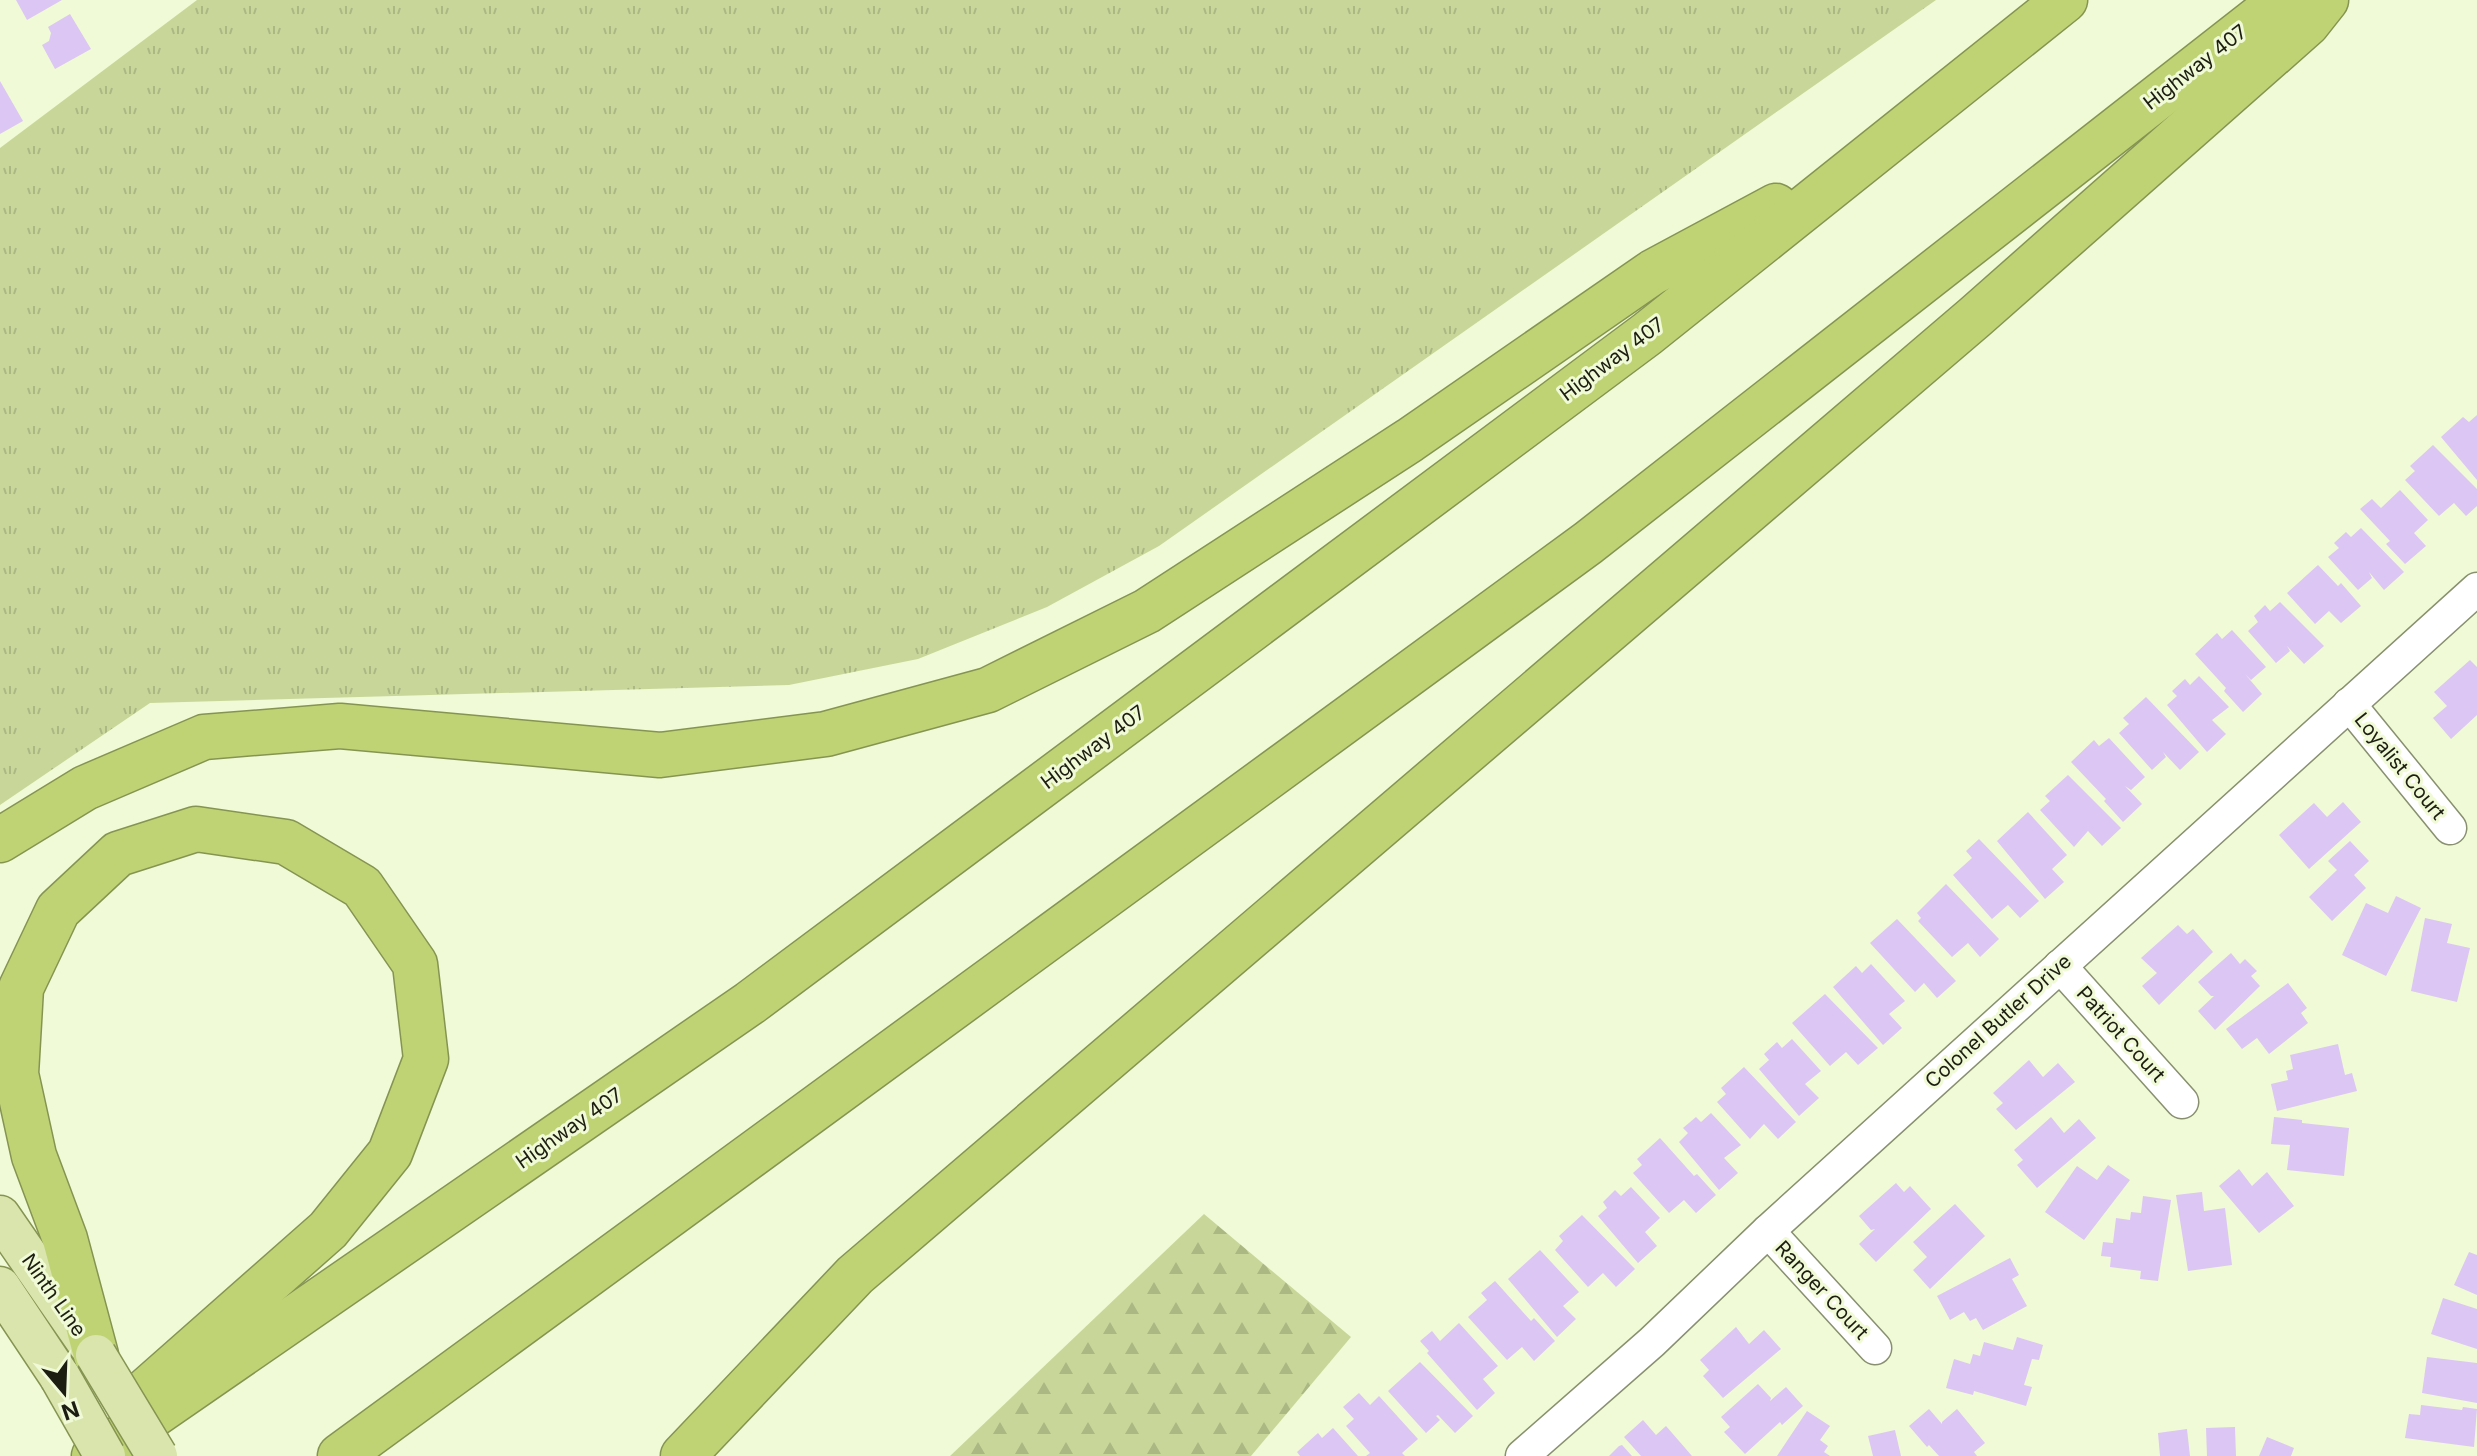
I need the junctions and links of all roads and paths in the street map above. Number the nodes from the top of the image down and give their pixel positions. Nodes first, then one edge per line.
1 (2065, 0) edge
2 (2282, 0) edge
3 (2326, 0) edge
4 (1877, 152) junction
5 (2477, 589) edge
6 (2349, 704) junction
7 (2450, 828) dead end
8 (0, 840) edge
9 (2060, 966) junction
10 (2182, 1102) dead end
11 (0, 1216) edge
12 (1768, 1231) junction
13 (0, 1287) edge
14 (1875, 1348) dead end
15 (78, 1366) junction
16 (71, 1456) edge
17 (94, 1456) edge
18 (105, 1456) edge
19 (157, 1456) edge
20 (340, 1456) edge
21 (683, 1456) edge
22 (1522, 1456) edge

1 - 4 highway, Highway 407
2 - 20 highway, Highway 407
3 - 21 highway
4 - 8 highway
4 - 17 highway, Highway 407
5 - 6 street, Colonel Butler Drive
6 - 7 street, Loyalist Court
6 - 9 street, Colonel Butler Drive
9 - 10 street, Patriot Court
9 - 12 street, Colonel Butler Drive
11 - 15 main road, Ninth Line
12 - 14 street, Ranger Court
12 - 22 street, Colonel Butler Drive
13 - 15 main road, Ninth Line
15 - 16 highway
15 - 18 main road, Ninth Line, bridge
15 - 19 main road, Ninth Line, bridge

